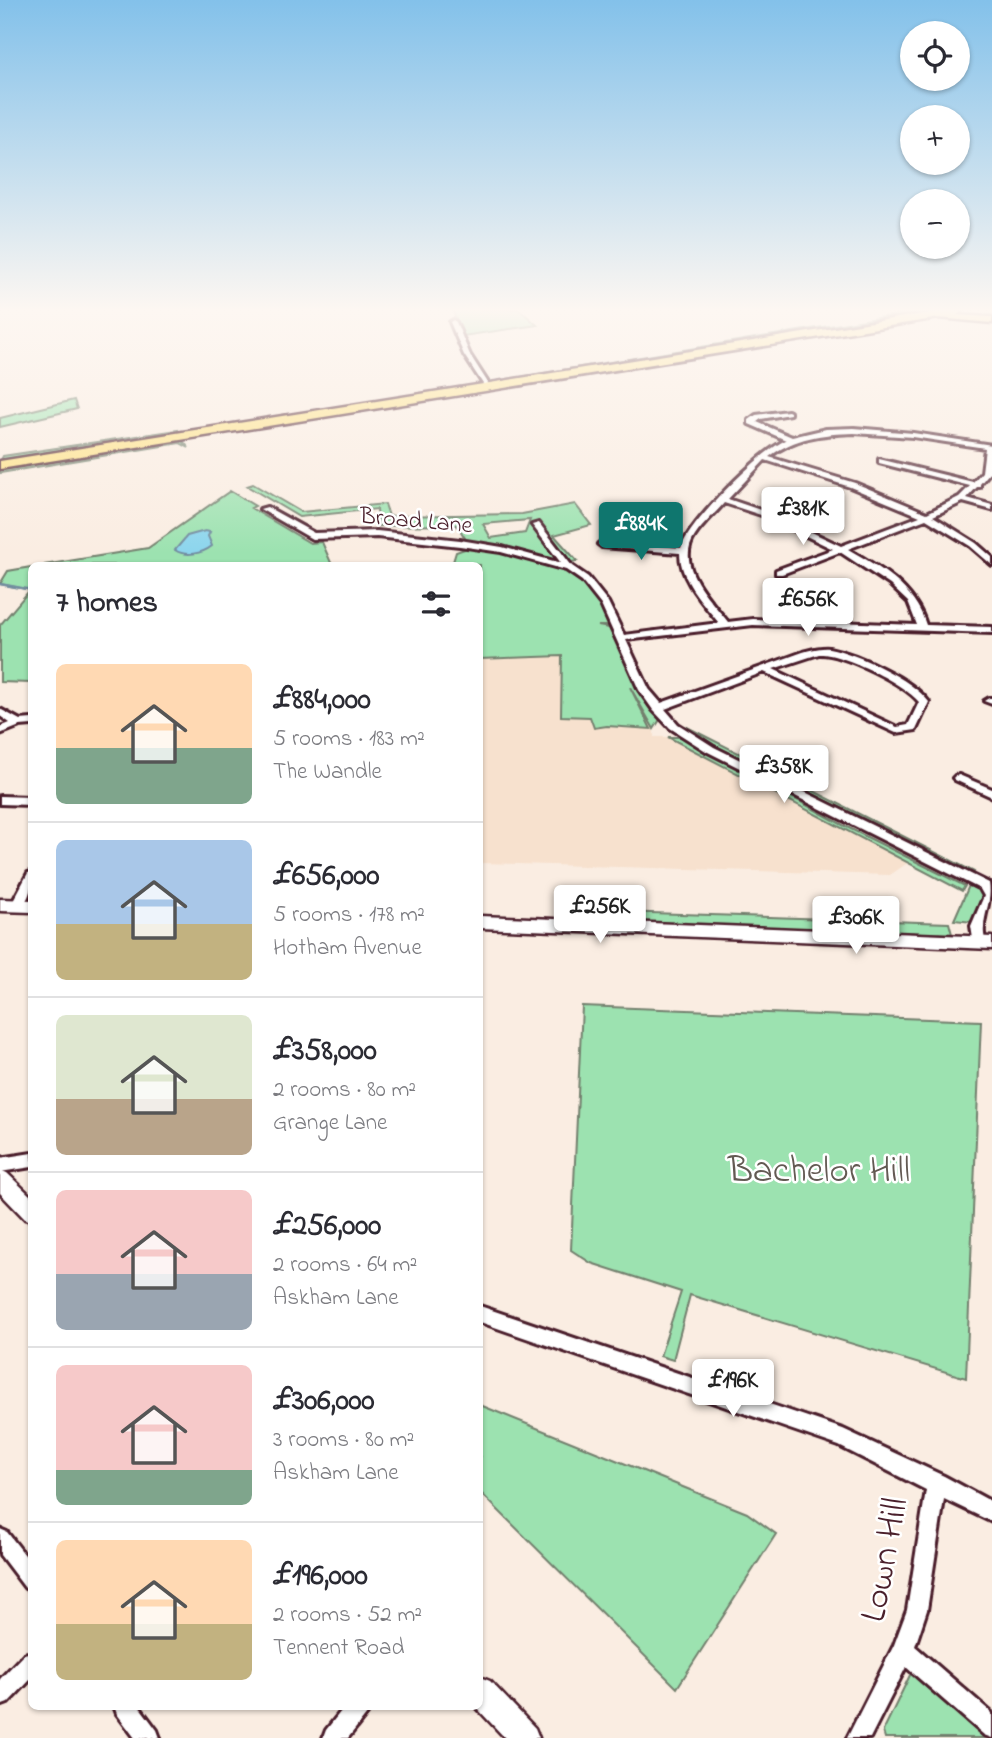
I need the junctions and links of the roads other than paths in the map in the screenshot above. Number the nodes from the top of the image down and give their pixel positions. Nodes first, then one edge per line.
1 (462, 390) edge
2 (788, 413) dead end
3 (792, 440) junction
4 (991, 447) edge
5 (765, 458) junction
6 (882, 461) dead end
7 (0, 465) edge
8 (989, 472) edge
9 (977, 485) junction
10 (962, 499) junction
11 (724, 500) junction
12 (811, 506) dead end
13 (992, 508) edge
14 (264, 509) dead end
15 (777, 517) junction
16 (925, 517) junction
17 (537, 525) dead end
18 (602, 544) dead end
19 (838, 550) junction
20 (683, 551) junction
21 (992, 562) edge
22 (569, 568) junction
23 (779, 572) dead end
24 (724, 624) junction
25 (922, 627) junction
26 (992, 629) edge
27 (621, 638) junction
28 (765, 669) junction
29 (657, 708) junction
30 (0, 712) edge
31 (28, 722) edge
32 (18, 723) junction
33 (0, 731) edge
34 (959, 778) dead end
35 (992, 793) edge
36 (0, 800) edge
37 (28, 801) edge
38 (28, 883) edge
39 (16, 905) edge
40 (483, 922) edge
41 (985, 943) edge
42 (28, 1161) edge
43 (0, 1165) edge
44 (0, 1179) edge
45 (28, 1208) edge
46 (483, 1315) edge
47 (937, 1483) junction
48 (992, 1512) edge
49 (0, 1539) edge
50 (28, 1576) edge
51 (904, 1650) junction
52 (28, 1666) edge
53 (483, 1694) edge
54 (0, 1695) edge
55 (128, 1710) edge
56 (356, 1710) edge
57 (992, 1727) edge
58 (862, 1736) edge
59 (149, 1738) edge
60 (334, 1738) edge
61 (524, 1738) edge

1 - 7 highway
2 - 3 street
3 - 4 street
3 - 5 street
4 - 8 street
5 - 11 street
5 - 16 street
6 - 9 street
8 - 9 street
9 - 10 street
10 - 13 street
10 - 16 street
11 - 15 street
11 - 20 street
12 - 15 street
14 - 22 street, Broad Lane
15 - 19 street
16 - 19 street
16 - 21 street
17 - 22 street
18 - 20 street
19 - 23 street
19 - 25 street
20 - 24 street
22 - 27 street
24 - 25 street
24 - 27 street
25 - 26 street
27 - 29 street
28 - 28 street
28 - 29 street
29 - 41 street
30 - 32 street
31 - 32 street
32 - 33 street
34 - 35 street
36 - 37 street
38 - 39 street
40 - 41 street
42 - 43 street
44 - 45 street
46 - 47 street
47 - 48 street
47 - 51 street, Lown Hill
49 - 50 street
51 - 57 street, Lown Hill
51 - 58 street, Lown Hill
52 - 54 street
53 - 61 street
55 - 59 street
56 - 60 street

